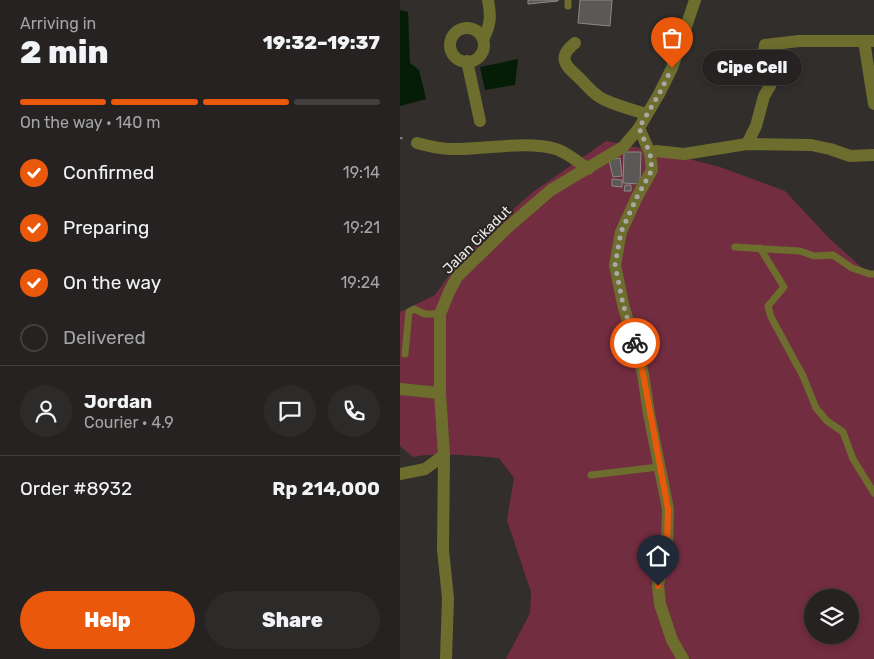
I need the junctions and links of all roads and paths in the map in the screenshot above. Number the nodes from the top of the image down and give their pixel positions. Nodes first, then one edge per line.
1 (488, 0) edge
2 (694, 0) edge
3 (483, 39) junction
4 (869, 41) edge
5 (575, 43) dead end
6 (468, 61) junction
7 (874, 104) edge
8 (646, 114) junction
9 (480, 121) dead end
10 (639, 128) junction
11 (417, 142) dead end
12 (747, 144) junction
13 (650, 153) junction
14 (874, 155) edge
15 (588, 169) junction
16 (735, 246) dead end
17 (760, 248) junction
18 (874, 274) edge
19 (440, 314) junction
20 (405, 354) dead end
21 (400, 389) edge
22 (440, 393) junction
23 (444, 454) junction
24 (660, 467) junction
25 (400, 474) edge
26 (591, 475) dead end
27 (874, 493) edge
28 (446, 659) edge
29 (683, 659) edge

1 - 3 street
2 - 8 street, Jalan Cikadut
3 - 6 street
3 - 6 street
4 - 7 street
4 - 12 street
5 - 8 street
6 - 9 street
8 - 10 street, Jalan Cikadut
10 - 13 street
10 - 15 street, Jalan Cikadut
11 - 15 street
12 - 13 street
12 - 14 street
13 - 24 street
15 - 19 street, Jalan Cikadut
16 - 17 lane
17 - 18 lane
17 - 27 lane
19 - 20 lane
19 - 22 street, Jalan Cikadut
21 - 22 street
22 - 23 street, Jalan Cikadut
23 - 25 street
23 - 28 street, Jalan Cikadut
24 - 26 lane
24 - 29 street

